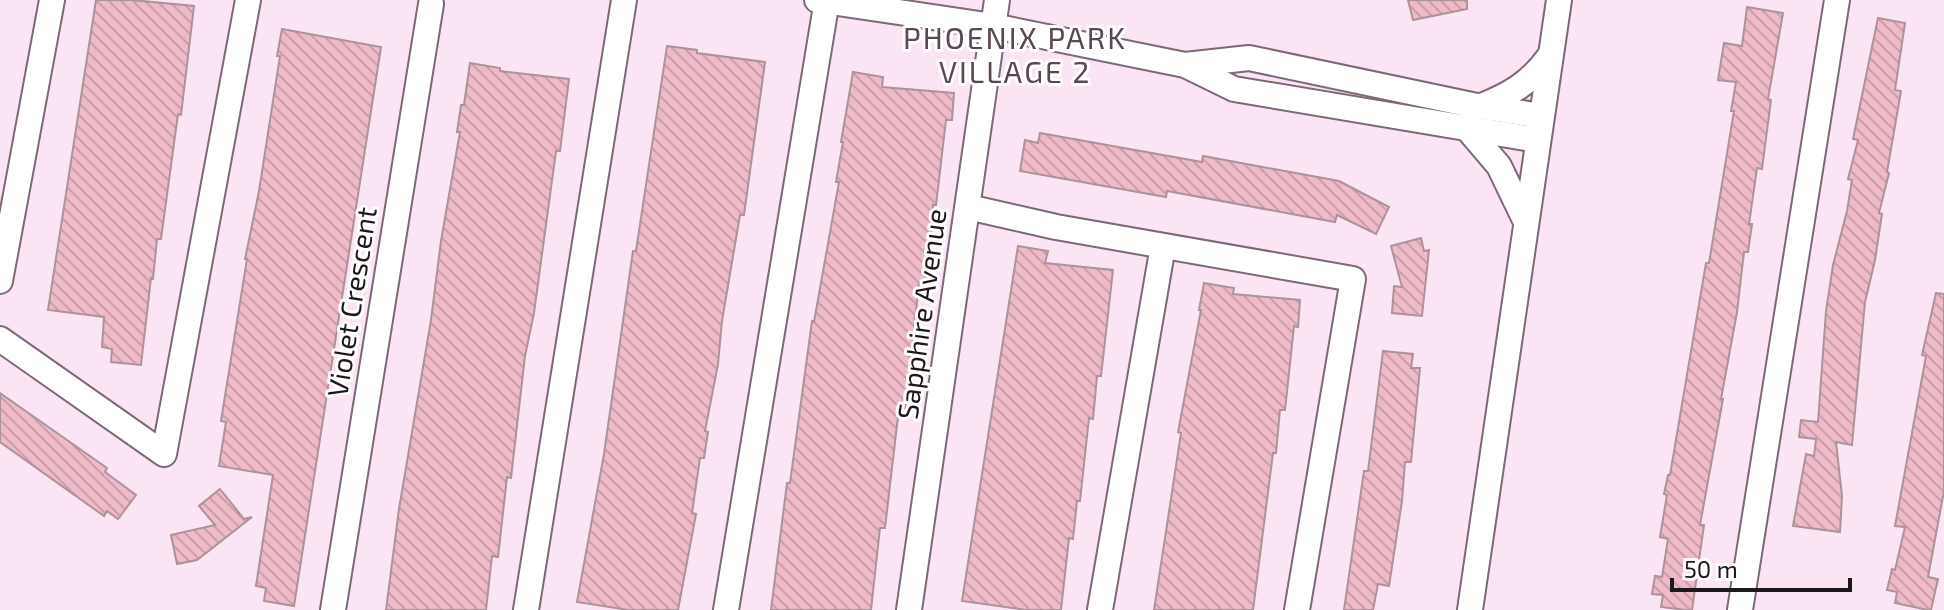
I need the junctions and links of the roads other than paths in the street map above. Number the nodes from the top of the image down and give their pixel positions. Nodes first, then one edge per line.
1 (52, 0) edge
2 (248, 0) edge
3 (624, 0) edge
4 (823, 0) edge
5 (997, 0) edge
6 (1559, 0) edge
7 (1837, 0) edge
8 (432, 1) edge
9 (993, 26) junction
10 (1551, 55) junction
11 (1185, 65) junction
12 (1481, 106) junction
13 (1465, 126) junction
14 (1540, 128) junction
15 (968, 207) junction
16 (1525, 220) junction
17 (1163, 246) junction
18 (0, 281) edge
19 (0, 339) edge
20 (333, 610) edge
21 (526, 610) edge
22 (726, 610) edge
23 (909, 610) edge
24 (1100, 610) edge
25 (1297, 610) edge
26 (1470, 610) edge
27 (1740, 610) edge

1 - 18 street
2 - 19 street
3 - 21 street
4 - 9 street
4 - 22 street
5 - 9 street, Sapphire Avenue
6 - 10 street
7 - 27 street
8 - 20 street, Violet Crescent
9 - 11 street
9 - 15 street, Sapphire Avenue
10 - 12 street
10 - 14 street
11 - 12 street
11 - 13 street
12 - 14 street
13 - 14 street
13 - 16 street
14 - 16 street
15 - 17 street
15 - 23 street, Sapphire Avenue
16 - 26 street
17 - 24 street
17 - 25 street

